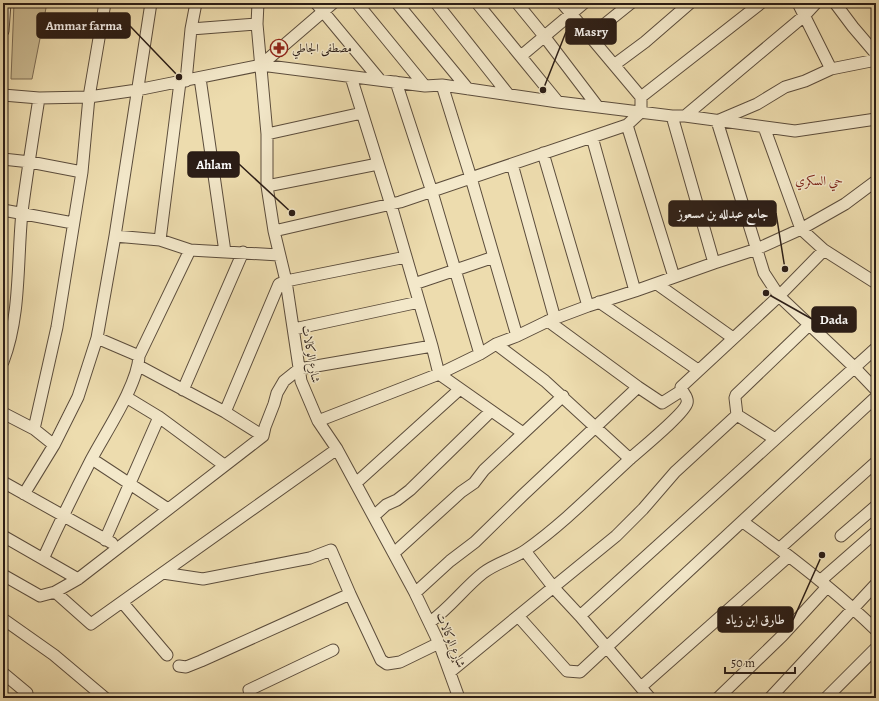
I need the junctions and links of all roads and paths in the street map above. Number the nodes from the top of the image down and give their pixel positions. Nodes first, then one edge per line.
1 (5, 3) edge
2 (105, 3) edge
3 (151, 3) edge
4 (196, 3) edge
5 (258, 3) edge
6 (333, 3) edge
7 (357, 3) edge
8 (397, 3) edge
9 (436, 3) edge
10 (478, 3) edge
11 (517, 3) edge
12 (562, 3) edge
13 (584, 3) edge
14 (631, 3) edge
15 (690, 3) edge
16 (761, 3) edge
17 (798, 3) edge
18 (816, 3) edge
19 (835, 3) edge
20 (320, 7) edge
21 (571, 14) junction
22 (804, 16) junction
23 (257, 24) junction
24 (191, 29) junction
25 (3, 31) edge
26 (544, 36) junction
27 (590, 36) junction
28 (876, 54) edge
29 (521, 56) junction
30 (876, 60) edge
31 (614, 64) junction
32 (261, 65) junction
33 (831, 69) junction
34 (351, 77) junction
35 (200, 78) junction
36 (380, 80) junction
37 (183, 82) junction
38 (396, 82) junction
39 (442, 85) junction
40 (425, 86) junction
41 (468, 89) junction
42 (137, 90) junction
43 (508, 94) junction
44 (3, 95) edge
45 (90, 97) junction
46 (641, 97) junction
47 (39, 98) junction
48 (558, 102) junction
49 (598, 107) junction
50 (641, 112) junction
51 (362, 113) junction
52 (672, 116) junction
53 (685, 116) junction
54 (876, 119) edge
55 (717, 121) junction
56 (627, 125) junction
57 (764, 127) junction
58 (267, 134) junction
59 (592, 137) junction
60 (544, 153) junction
61 (3, 159) edge
62 (30, 162) junction
63 (378, 164) junction
64 (512, 164) junction
65 (82, 172) junction
66 (471, 178) junction
67 (876, 181) edge
68 (266, 186) junction
69 (432, 192) junction
70 (391, 205) junction
71 (3, 210) edge
72 (22, 213) junction
73 (73, 223) junction
74 (801, 230) junction
75 (274, 231) junction
76 (115, 236) junction
77 (160, 240) junction
78 (757, 249) junction
79 (190, 250) junction
80 (824, 250) junction
81 (225, 252) junction
82 (243, 252) junction
83 (279, 255) junction
84 (406, 257) junction
85 (494, 257) junction
86 (714, 263) junction
87 (455, 270) junction
88 (674, 277) junction
89 (286, 281) junction
90 (876, 283) edge
91 (414, 284) junction
92 (657, 284) junction
93 (635, 291) junction
94 (779, 296) junction
95 (419, 302) junction
96 (593, 304) junction
97 (551, 320) junction
98 (809, 326) junction
99 (294, 329) junction
100 (517, 336) junction
101 (97, 338) junction
102 (733, 338) junction
103 (496, 344) junction
104 (432, 346) junction
105 (876, 348) edge
106 (480, 354) junction
107 (139, 361) junction
108 (3, 362) edge
109 (854, 367) junction
110 (299, 369) junction
111 (698, 370) junction
112 (439, 374) junction
113 (638, 387) junction
114 (460, 389) junction
115 (183, 390) junction
116 (876, 390) edge
117 (682, 391) junction
118 (563, 396) junction
119 (126, 397) junction
120 (876, 398) edge
121 (491, 411) junction
122 (225, 412) junction
123 (3, 413) edge
124 (737, 415) junction
125 (158, 416) junction
126 (318, 421) junction
127 (596, 427) junction
128 (34, 429) junction
129 (523, 433) junction
130 (263, 436) junction
131 (775, 439) junction
132 (54, 445) junction
133 (337, 449) junction
134 (92, 459) junction
135 (630, 459) junction
136 (876, 462) edge
137 (224, 465) junction
138 (3, 482) edge
139 (356, 483) junction
140 (129, 484) junction
141 (24, 494) junction
142 (876, 506) edge
143 (168, 509) junction
144 (62, 516) junction
145 (374, 516) junction
146 (743, 522) junction
147 (876, 532) edge
148 (3, 536) edge
149 (841, 536) dead end
150 (105, 540) junction
151 (119, 548) junction
152 (780, 548) junction
153 (525, 551) junction
154 (394, 553) junction
155 (789, 556) junction
156 (43, 559) junction
157 (163, 573) junction
158 (3, 575) edge
159 (78, 579) junction
160 (823, 584) junction
161 (876, 584) edge
162 (554, 588) junction
163 (55, 592) junction
164 (415, 593) junction
165 (350, 594) junction
166 (122, 602) junction
167 (854, 609) junction
168 (518, 616) junction
169 (580, 616) junction
170 (3, 620) edge
171 (430, 622) junction
172 (876, 630) edge
173 (439, 642) junction
174 (607, 647) junction
175 (876, 648) edge
176 (334, 650) dead end
177 (166, 655) dead end
178 (179, 666) dead end
179 (450, 672) junction
180 (3, 674) edge
181 (641, 688) junction
182 (27, 693) dead end
183 (106, 698) edge
184 (251, 698) edge
185 (459, 698) edge
186 (650, 698) edge
187 (718, 698) edge
188 (770, 698) edge
189 (826, 698) edge

1 - 25 street
2 - 45 street
3 - 42 street
4 - 24 street
5 - 23 street, شارع الوكالات
6 - 20 street
7 - 40 street
8 - 41 street
9 - 43 street
10 - 29 street
11 - 26 street
12 - 21 street
13 - 21 street
14 - 27 street
15 - 31 street
16 - 46 street
17 - 22 street
18 - 22 street
19 - 28 street
20 - 32 street
20 - 36 street
21 - 26 street
21 - 27 street
22 - 33 street
22 - 53 street
23 - 24 street
23 - 32 street, شارع الوكالات
24 - 37 street
26 - 29 street
26 - 49 street
27 - 31 street
29 - 48 street
30 - 33 street
31 - 46 street
32 - 34 street
32 - 35 street
32 - 58 street, شارع الوكالات
33 - 55 street
34 - 36 street
34 - 51 street
35 - 37 street
35 - 81 street
36 - 38 street
37 - 42 street
37 - 77 street
38 - 40 street
38 - 69 street
39 - 40 street
39 - 41 street
39 - 66 street
41 - 43 street
42 - 45 street
42 - 76 street
43 - 48 street
44 - 47 street
45 - 47 street
45 - 65 street
46 - 50 street
47 - 62 street
48 - 49 street
49 - 50 street
50 - 52 street
50 - 56 street
51 - 58 street
51 - 63 street
52 - 53 street
52 - 86 street
53 - 55 street
54 - 57 street
55 - 57 street
55 - 78 street
56 - 59 street
56 - 88 street
57 - 74 street
58 - 68 street, شارع الوكالات
59 - 60 street
59 - 93 street
60 - 64 street
60 - 96 street
61 - 62 street
62 - 65 street
62 - 72 street
63 - 68 street
63 - 70 street
64 - 66 street
64 - 97 street
65 - 73 street
66 - 69 street
66 - 85 street
67 - 74 street
68 - 75 street, شارع الوكالات
69 - 70 street
69 - 87 street
70 - 75 street
70 - 84 street
71 - 72 street
72 - 73 street
72 - 108 street
73 - 128 street
74 - 78 street
74 - 80 street
75 - 83 street, شارع الوكالات
76 - 77 street
76 - 101 street
77 - 79 street
78 - 86 street
78 - 94 street
79 - 81 street
79 - 107 street
80 - 90 street
80 - 94 street
81 - 82 street
82 - 83 street
82 - 115 street
83 - 89 street, شارع الوكالات
84 - 89 street
84 - 91 street
85 - 87 street
85 - 100 street
86 - 88 street
87 - 91 street
87 - 106 street
88 - 92 street
89 - 99 street, شارع الوكالات
89 - 122 street
91 - 95 street
92 - 93 street
92 - 102 street
93 - 96 street
94 - 98 street
94 - 102 street
95 - 99 street
95 - 104 street
96 - 97 street
96 - 111 street
97 - 100 street
97 - 113 street
98 - 109 street
98 - 124 street
99 - 110 street, شارع الوكالات
100 - 103 street
101 - 107 street
101 - 132 street
102 - 111 street
103 - 106 street
103 - 118 street
104 - 110 street
104 - 112 street
105 - 109 street
106 - 112 street
107 - 115 street
107 - 119 street
109 - 116 street
109 - 131 street
110 - 126 street, شارع الوكالات
110 - 130 street
111 - 117 street
112 - 114 street
112 - 126 street
113 - 117 street
113 - 127 street
114 - 121 street
114 - 139 street
115 - 122 street
117 - 135 street
118 - 127 street
118 - 129 street
119 - 125 street
119 - 134 street
120 - 146 street
121 - 129 street
121 - 145 street
122 - 130 street
123 - 128 street
124 - 131 street
124 - 162 street
125 - 137 street
125 - 140 street
126 - 133 street, شارع الوكالات
127 - 135 street
127 - 164 street
128 - 132 street
129 - 154 street
130 - 137 street
131 - 169 street
132 - 141 street
133 - 139 street, شارع الوكالات
133 - 157 street
134 - 140 street
134 - 144 street
135 - 153 street
136 - 152 street
137 - 143 street
138 - 141 street
139 - 145 street, شارع الوكالات
140 - 143 street
140 - 150 street
141 - 144 street
142 - 149 street
143 - 151 street
144 - 150 street
144 - 156 street
145 - 154 street, شارع الوكالات
146 - 152 street
146 - 174 street
147 - 160 street
148 - 156 street
150 - 151 street
151 - 159 street
152 - 155 street
153 - 162 street
153 - 171 street
154 - 164 street, شارع الوكالات
155 - 160 street
155 - 181 street
156 - 159 street
157 - 165 street
157 - 166 street
158 - 163 street
159 - 163 street
160 - 167 street
160 - 187 street
161 - 167 street
162 - 168 street
162 - 169 street
163 - 166 street
164 - 171 street, شارع الوكالات
165 - 173 street
165 - 178 street
166 - 177 street
167 - 172 street
167 - 188 street
168 - 174 street
168 - 179 street
169 - 174 street
170 - 183 street
171 - 173 street, شارع الوكالات
173 - 179 street, شارع الوكالات
174 - 181 street
175 - 189 street
176 - 184 street
179 - 185 street, شارع الوكالات
180 - 182 street
181 - 186 street

